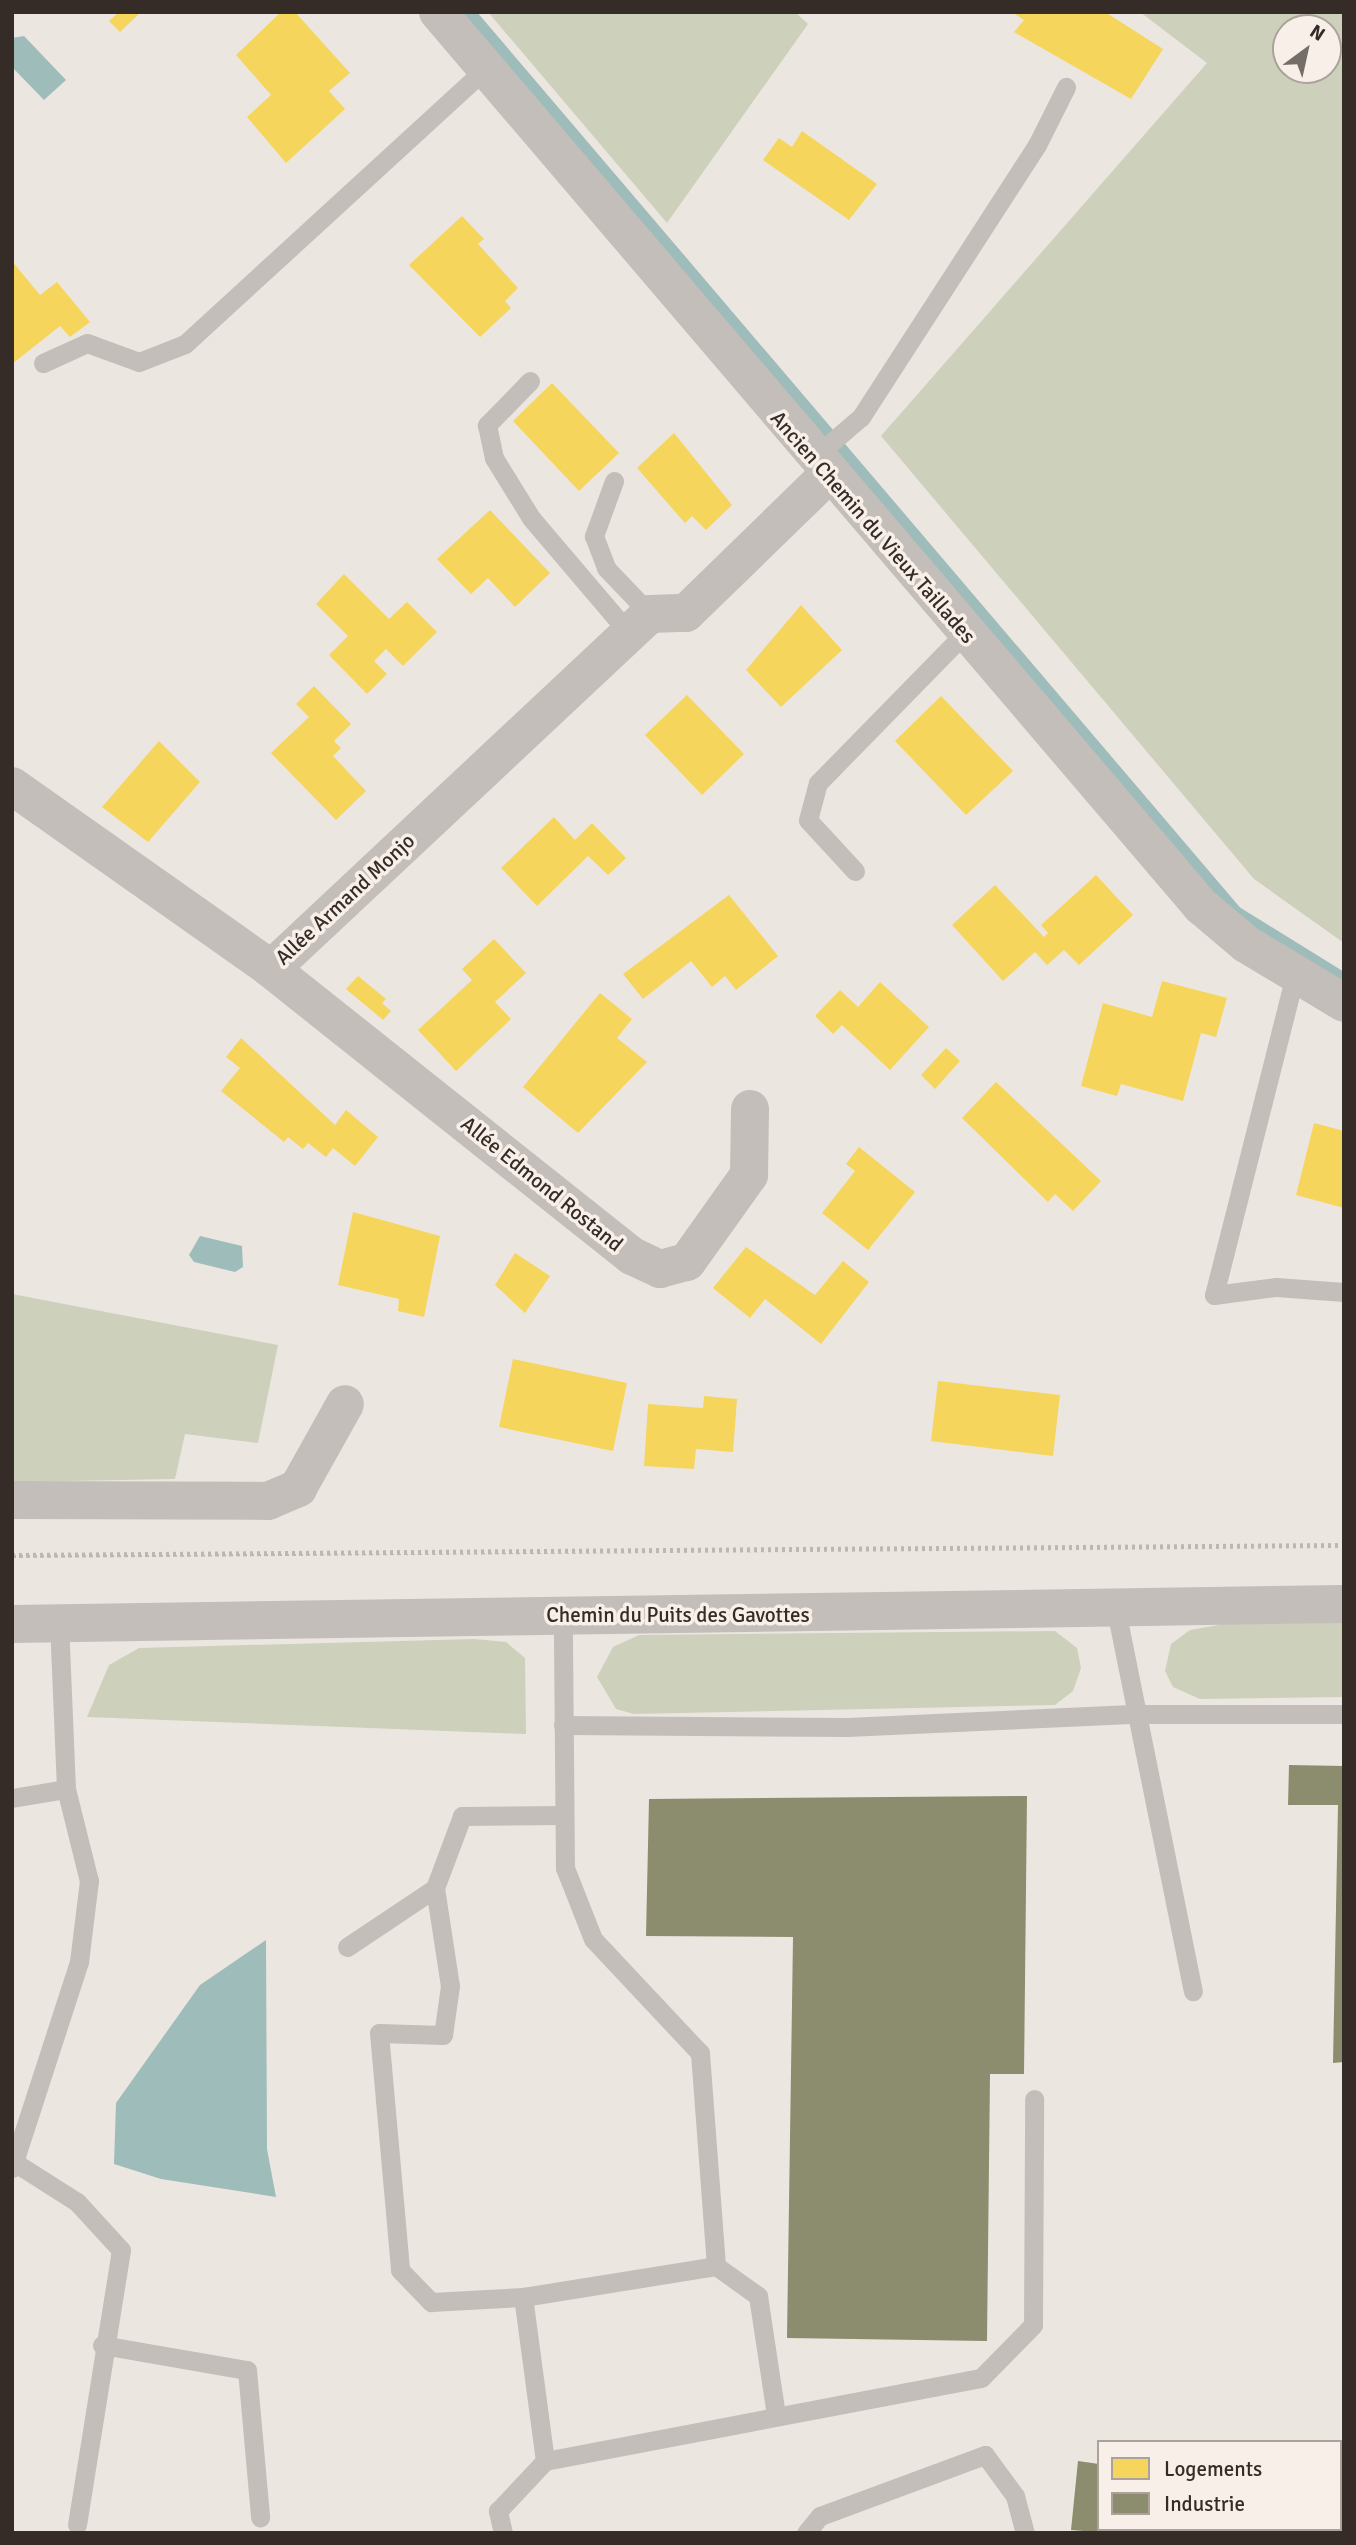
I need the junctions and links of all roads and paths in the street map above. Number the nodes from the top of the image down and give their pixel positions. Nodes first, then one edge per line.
1 (438, 12) edge
2 (484, 70) junction
3 (1066, 86) dead end
4 (43, 363) dead end
5 (530, 381) dead end
6 (821, 467) junction
7 (614, 481) dead end
8 (639, 624) junction
9 (965, 634) junction
10 (12, 786) edge
11 (855, 870) dead end
12 (271, 969) junction
13 (1295, 975) junction
14 (1344, 1003) edge
15 (750, 1109) dead end
16 (1344, 1292) edge
17 (345, 1404) dead end
18 (12, 1500) edge
19 (1344, 1545) edge
20 (12, 1555) edge
21 (1344, 1604) edge
22 (1115, 1605) junction
23 (563, 1615) junction
24 (12, 1624) edge
25 (59, 1624) junction
26 (1137, 1714) junction
27 (1344, 1714) edge
28 (563, 1725) junction
29 (66, 1789) junction
30 (12, 1798) edge
31 (564, 1815) junction
32 (435, 1888) junction
33 (347, 1947) dead end
34 (1193, 1991) dead end
35 (1034, 2099) dead end
36 (13, 2165) edge
37 (716, 2266) junction
38 (523, 2297) junction
39 (102, 2345) junction
40 (776, 2415) junction
41 (545, 2460) junction
42 (1344, 2497) edge
43 (1344, 2514) edge
44 (260, 2517) dead end
45 (77, 2524) dead end
46 (503, 2533) edge
47 (806, 2533) edge
48 (1025, 2533) edge

1 - 2 street, Ancien Chemin du Vieux Taillades
2 - 4 lane
2 - 6 street, Ancien Chemin du Vieux Taillades
3 - 6 lane
5 - 8 lane
6 - 8 street
6 - 9 street, Ancien Chemin du Vieux Taillades
7 - 8 lane
8 - 12 street, Allée Armand Monjo
9 - 11 lane
9 - 13 street, Ancien Chemin du Vieux Taillades
10 - 12 street, Allée Armand Monjo
12 - 15 street, Allée Edmond Rostand
13 - 14 street, Ancien Chemin du Vieux Taillades
13 - 16 lane
17 - 18 street
19 - 20 path
21 - 22 street, Chemin du Puits des Gavottes
22 - 23 street, Chemin du Puits des Gavottes
22 - 26 lane
23 - 25 street, Chemin du Puits des Gavottes
23 - 28 lane
24 - 25 street, Chemin du Puits des Gavottes
25 - 29 lane
26 - 27 lane
26 - 28 lane
26 - 34 lane
28 - 31 lane
29 - 30 lane
29 - 36 lane
31 - 32 lane
31 - 37 lane
32 - 33 lane
32 - 38 lane
35 - 40 lane
36 - 39 lane
37 - 38 lane
37 - 40 lane
38 - 41 lane
39 - 44 lane
39 - 45 lane
40 - 41 lane
41 - 46 lane
42 - 43 street
47 - 48 lane

